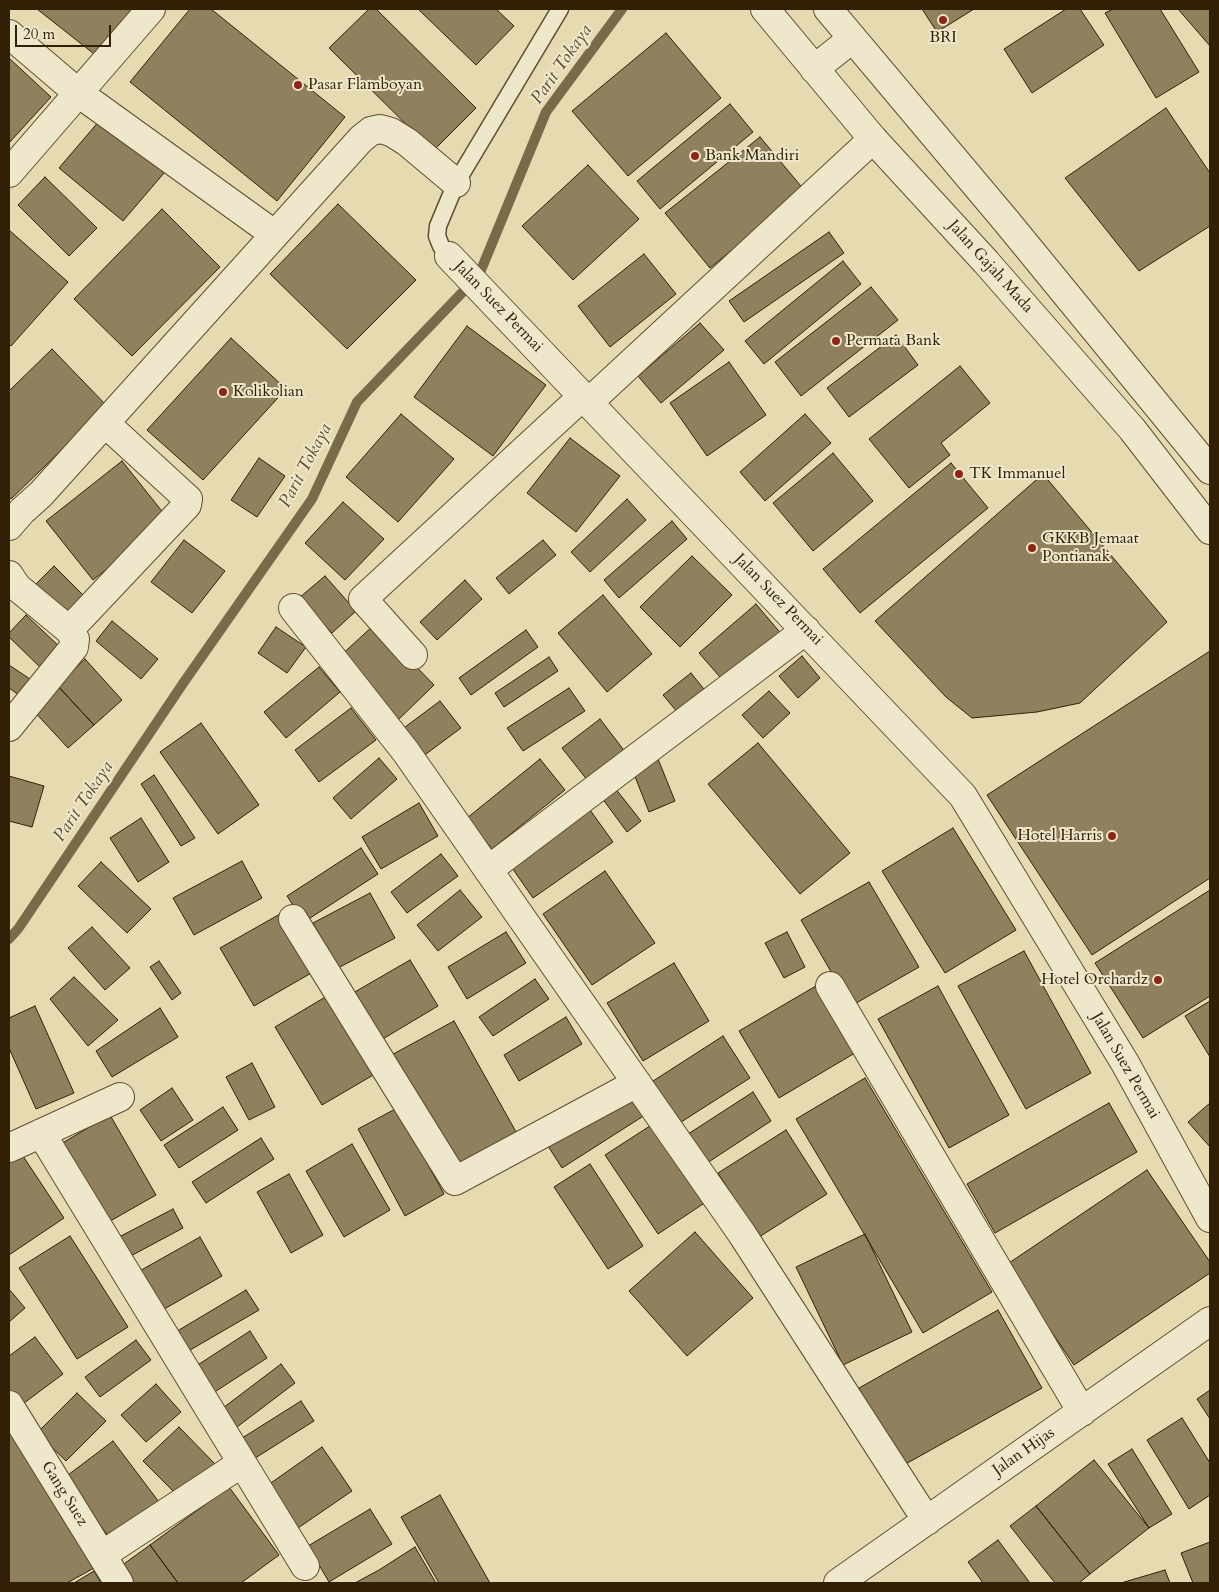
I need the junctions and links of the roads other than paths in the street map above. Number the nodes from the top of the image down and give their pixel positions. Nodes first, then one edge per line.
1 (151, 9) edge
2 (560, 9) edge
3 (765, 9) edge
4 (828, 9) edge
5 (9, 34) edge
6 (852, 39) junction
7 (814, 69) junction
8 (77, 92) junction
9 (873, 138) junction
10 (9, 173) edge
11 (456, 183) junction
12 (274, 234) junction
13 (449, 256) joint
14 (586, 399) junction
15 (105, 423) junction
16 (1210, 470) edge
17 (9, 526) edge
18 (1210, 530) edge
19 (9, 575) edge
20 (293, 608) dead end
21 (69, 630) junction
22 (806, 630) junction
23 (413, 654) dead end
24 (9, 727) edge
25 (488, 870) junction
26 (293, 918) dead end
27 (830, 986) dead end
28 (637, 1083) junction
29 (120, 1096) dead end
30 (40, 1133) junction
31 (9, 1148) edge
32 (1210, 1218) edge
33 (1210, 1321) edge
34 (9, 1405) edge
35 (1082, 1412) junction
36 (242, 1463) junction
37 (927, 1521) junction
38 (102, 1555) junction
39 (305, 1566) dead end
40 (119, 1583) edge
41 (838, 1583) edge

1 - 8 street
2 - 11 lane, Jalan Suez Permai
3 - 7 street, Jalan Gajah Mada
4 - 6 street
5 - 8 street
6 - 7 street
6 - 16 street
7 - 9 street, Jalan Gajah Mada
8 - 10 street
8 - 12 street
9 - 14 street
9 - 18 street, Jalan Gajah Mada
11 - 12 street
11 - 13 lane, Jalan Suez Permai
12 - 15 street
13 - 14 street, Jalan Suez Permai
14 - 22 street, Jalan Suez Permai
14 - 23 street
15 - 17 street
15 - 21 street
19 - 21 street
20 - 25 street
21 - 24 street
22 - 25 street
22 - 32 street, Jalan Suez Permai
25 - 28 street
26 - 28 street
27 - 35 street
28 - 37 street
29 - 30 street
30 - 31 street
30 - 36 street
33 - 35 street, Jalan Hijas
34 - 38 street, Gang Suez
35 - 37 street, Jalan Hijas
36 - 38 street
36 - 39 street
37 - 41 street, Jalan Hijas
38 - 40 street, Gang Suez

